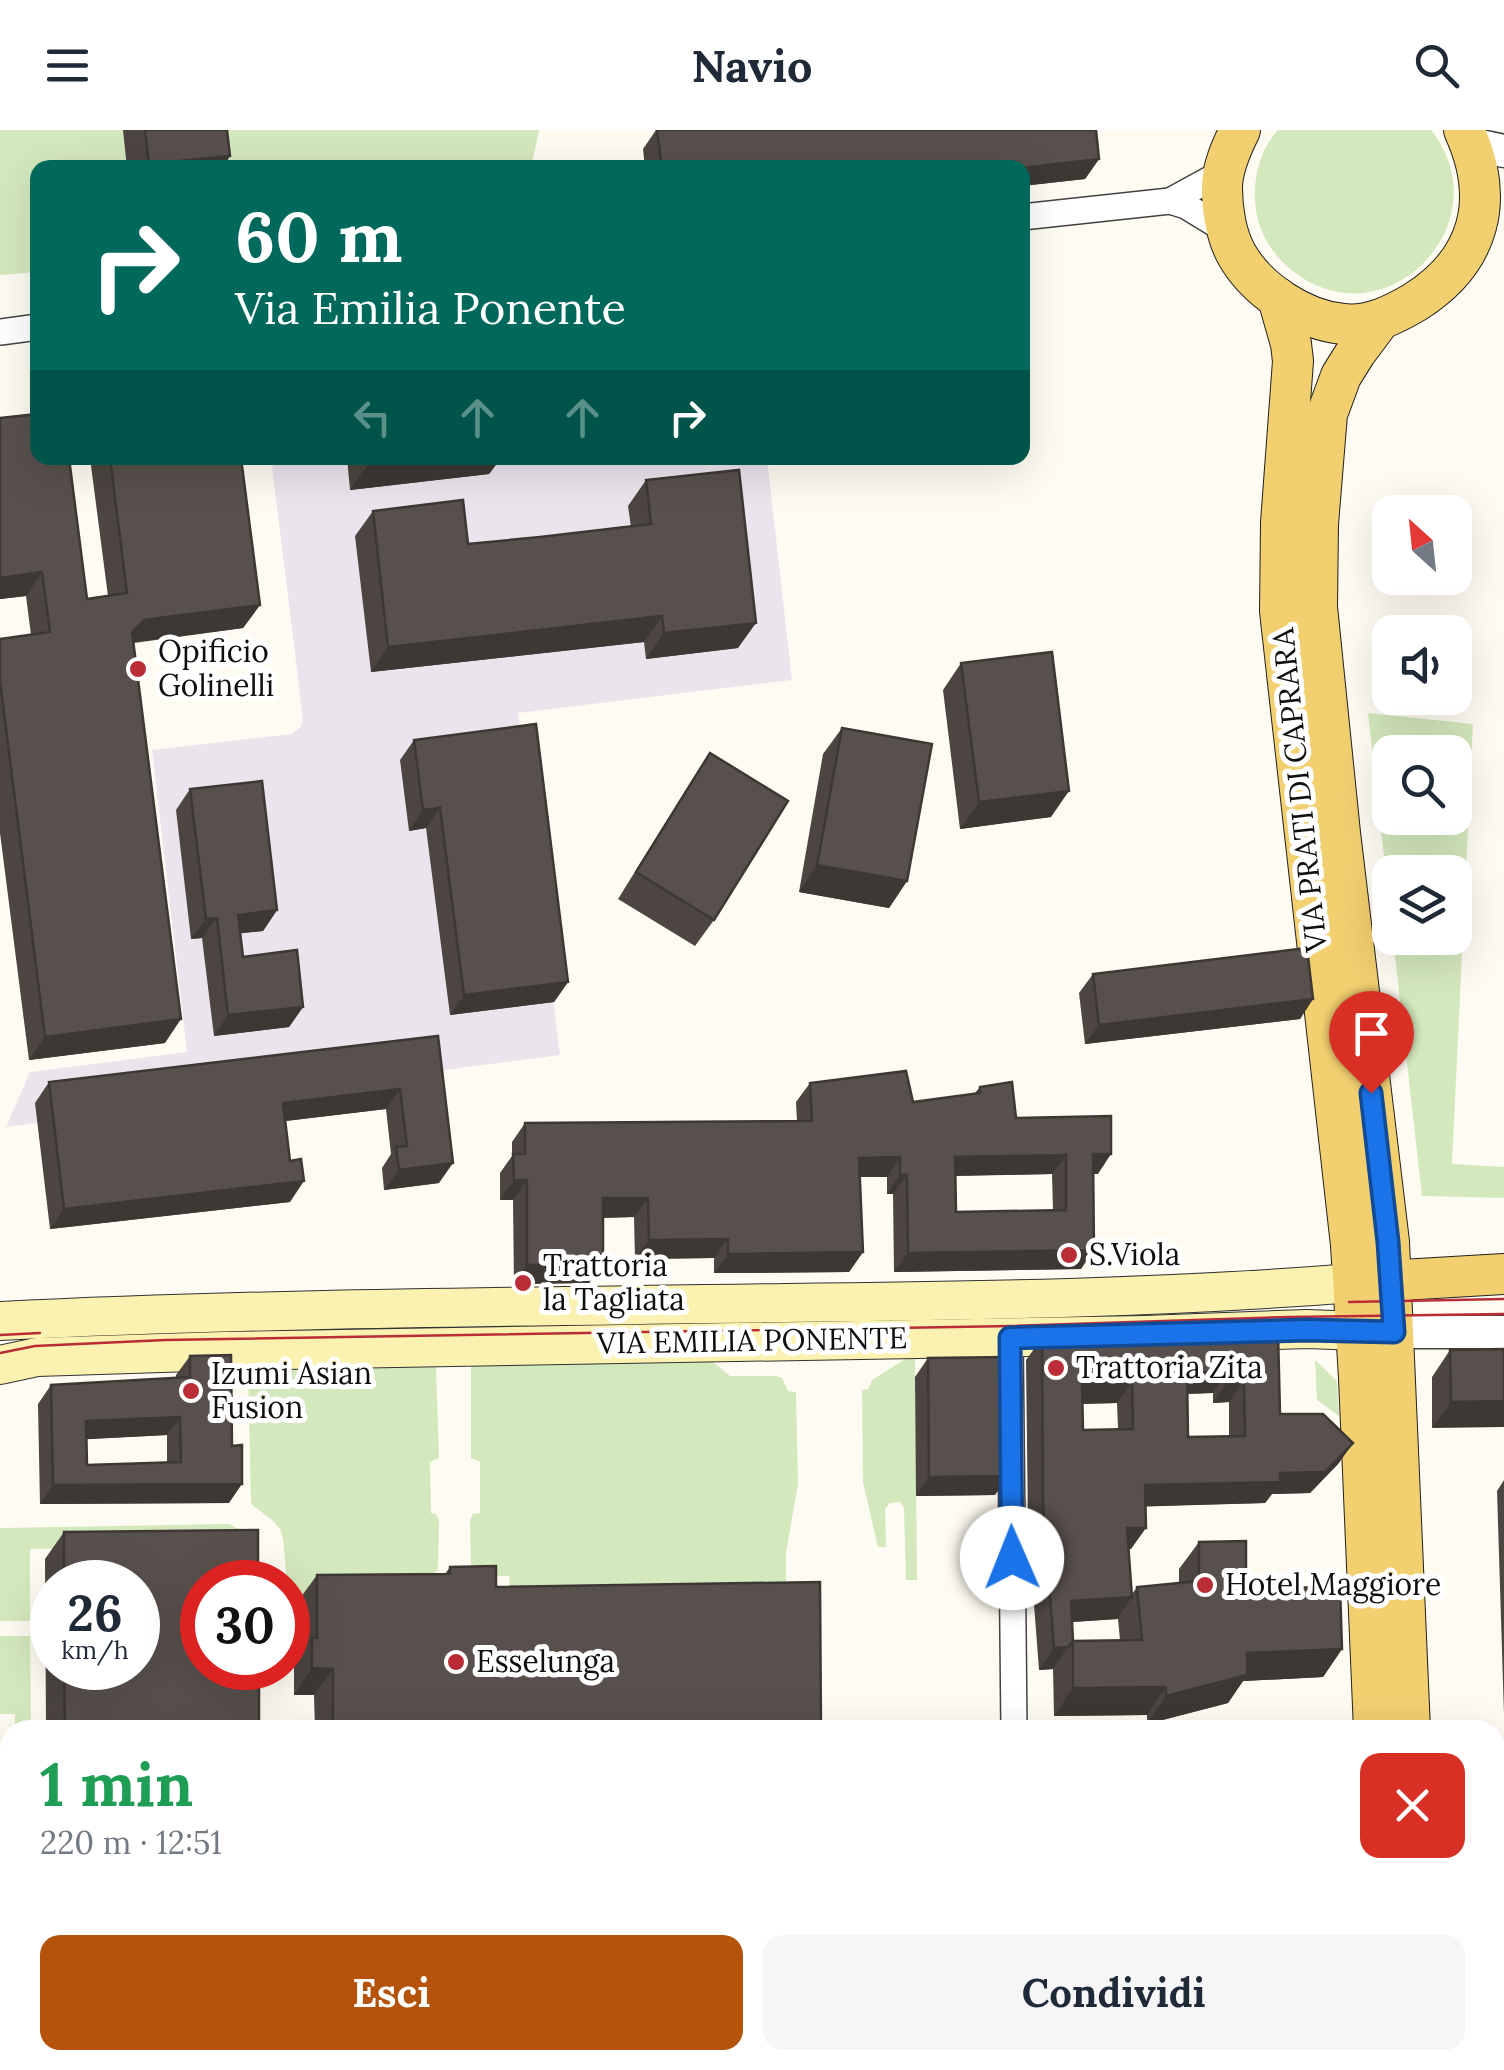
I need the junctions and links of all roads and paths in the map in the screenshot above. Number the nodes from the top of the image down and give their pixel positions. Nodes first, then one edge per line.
1 (1480, 142) edge
2 (1227, 146) edge
3 (1170, 201) junction
4 (1491, 215) edge
5 (1030, 216) edge
6 (1227, 231) junction
7 (1278, 298) junction
8 (1380, 320) junction
9 (30, 329) edge
10 (0, 332) edge
11 (1504, 1274) edge
12 (1372, 1282) junction
13 (0, 1322) edge
14 (1375, 1331) junction
15 (1504, 1332) edge
16 (1010, 1338) junction
17 (0, 1366) edge
18 (1014, 1720) edge
19 (1374, 1720) edge
20 (1409, 1720) edge

1 - 4 main road
2 - 3 street
2 - 6 main road
3 - 5 street
3 - 6 street
4 - 8 main road
6 - 7 main road
7 - 8 main road
7 - 12 main road, VIA PRATI DI CAPRARA
8 - 12 main road, VIA PRATI DI CAPRARA
9 - 10 street
11 - 12 main road, VIA EMILIA PONENTE
12 - 13 main road, VIA EMILIA PONENTE
12 - 14 main road
14 - 15 street, VIA EMILIA PONENTE
14 - 16 main road, VIA EMILIA PONENTE
14 - 19 main road
14 - 20 main road
16 - 17 main road, VIA EMILIA PONENTE
16 - 18 street

